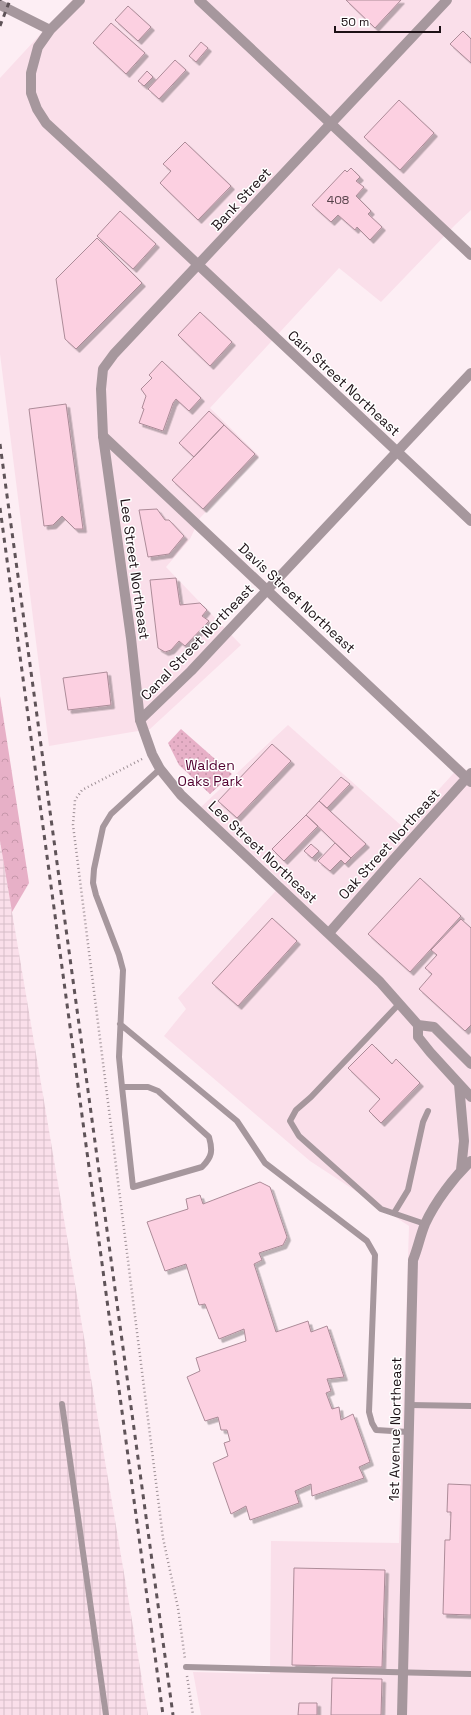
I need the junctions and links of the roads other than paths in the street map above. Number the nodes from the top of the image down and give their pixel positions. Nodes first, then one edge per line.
1 (80, 0) edge
2 (199, 0) edge
3 (447, 0) edge
4 (0, 5) edge
5 (50, 30) junction
6 (330, 123) junction
7 (471, 255) edge
8 (198, 265) junction
9 (471, 373) edge
10 (103, 436) junction
11 (397, 452) junction
12 (471, 521) edge
13 (267, 590) junction
14 (140, 720) junction
15 (160, 769) junction
16 (470, 778) edge
17 (329, 933) junction
18 (399, 1004) junction
19 (120, 1024) junction
20 (418, 1025) junction
21 (471, 1064) edge
22 (459, 1084) junction
23 (122, 1087) junction
24 (471, 1097) edge
25 (428, 1111) dead end
26 (471, 1161) edge
27 (461, 1170) junction
28 (394, 1213) junction
29 (425, 1224) junction
30 (62, 1404) dead end
31 (409, 1405) junction
32 (471, 1406) edge
33 (408, 1432) junction
34 (186, 1667) dead end
35 (403, 1673) junction
36 (471, 1674) edge
37 (106, 1715) edge
38 (402, 1715) edge

1 - 5 street, Cain Street Northeast
2 - 6 street
3 - 6 street, Bank Street
4 - 5 street
5 - 8 street, Cain Street Northeast
6 - 7 street
6 - 8 street, Bank Street
8 - 10 street, Bank Street
8 - 11 street, Cain Street Northeast
9 - 11 street, Canal Street Northeast
10 - 13 street, Davis Street Northeast
10 - 14 street, Lee Street Northeast
11 - 12 street, Cain Street Northeast
11 - 13 street, Canal Street Northeast
13 - 14 street, Canal Street Northeast
13 - 16 street, Davis Street Northeast
14 - 15 street, Lee Street Northeast
15 - 17 street, Lee Street Northeast
15 - 19 lane
16 - 17 street, Oak Street Northeast
17 - 18 street, Lee Street Northeast
18 - 20 street, Lee Street Northeast
18 - 28 lane
19 - 23 lane
19 - 33 lane
20 - 21 street
20 - 22 street, Lee Street Northeast
22 - 24 street, Lee Street Northeast
22 - 27 street
23 - 23 lane
25 - 28 lane
26 - 27 street, 1st Avenue Northeast
27 - 29 street, 1st Avenue Northeast
28 - 29 lane
29 - 31 street, 1st Avenue Northeast
30 - 37 lane
31 - 32 lane
31 - 33 street, 1st Avenue Northeast
33 - 35 street, 1st Avenue Northeast
34 - 35 lane
35 - 36 lane
35 - 38 street, 1st Avenue Northeast

